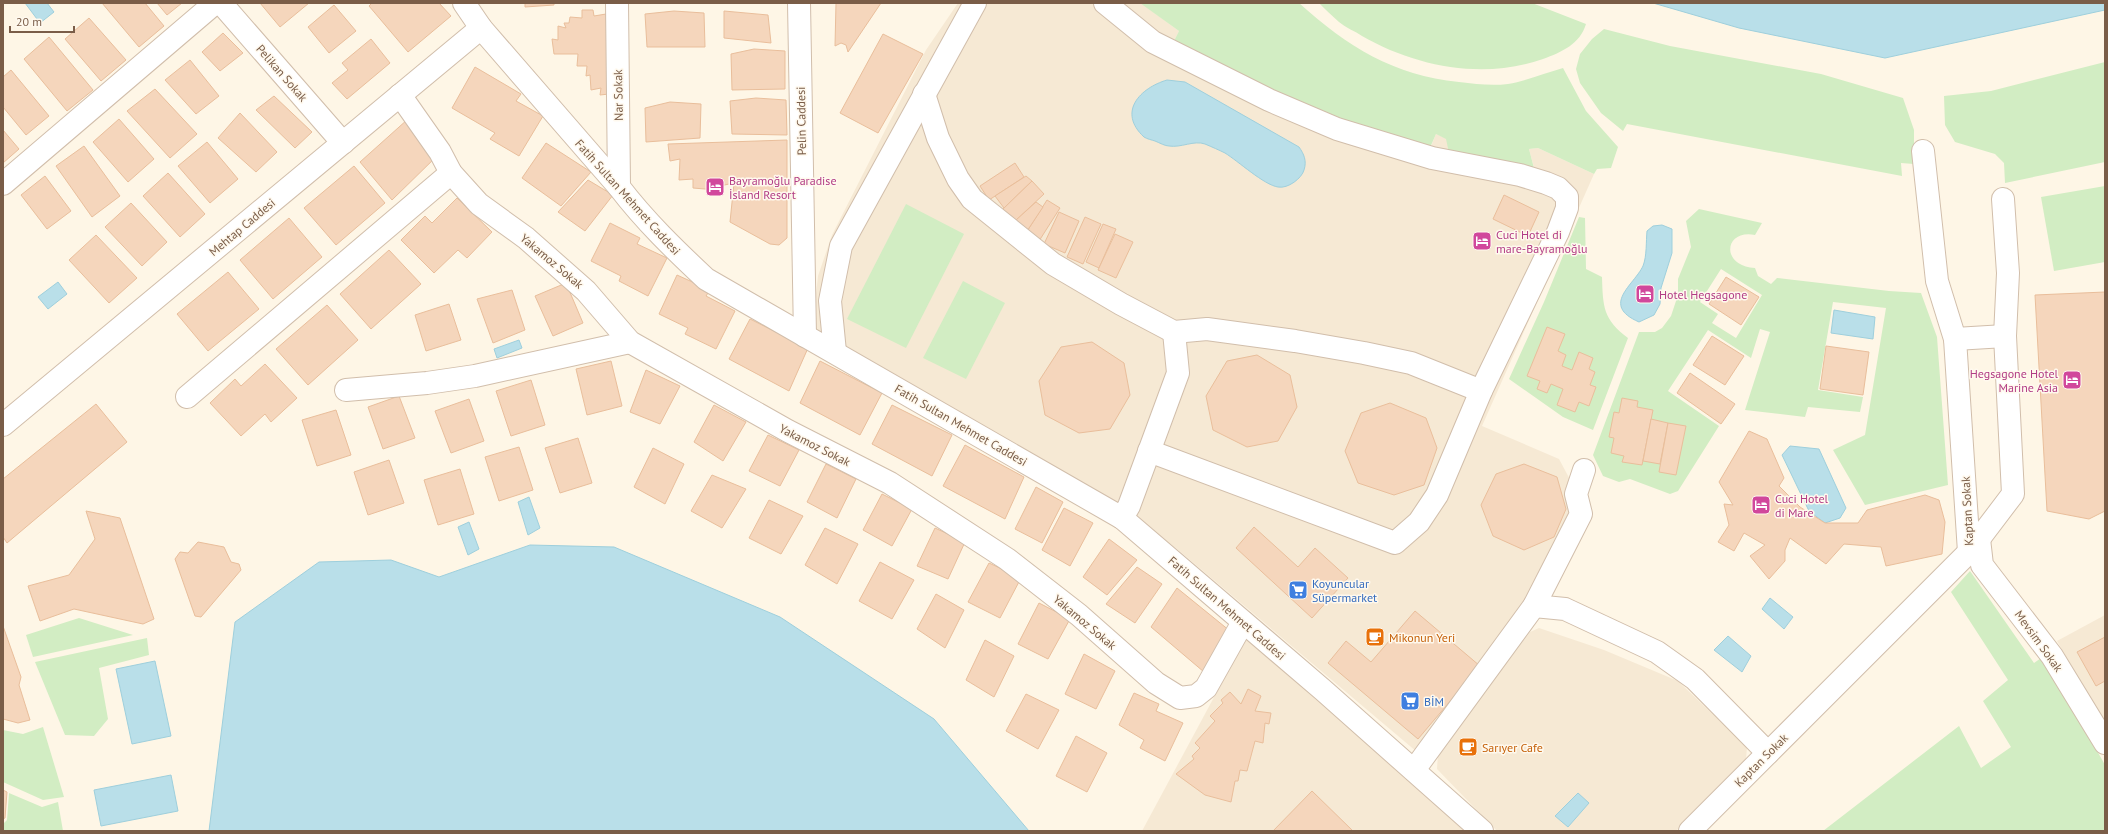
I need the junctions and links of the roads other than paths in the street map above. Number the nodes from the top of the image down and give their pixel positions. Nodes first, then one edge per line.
1 (215, 3) edge
2 (221, 3) edge
3 (464, 3) edge
4 (617, 3) edge
5 (799, 3) edge
6 (975, 3) edge
7 (1105, 3) edge
8 (481, 28) junction
9 (924, 94) junction
10 (400, 95) junction
11 (343, 143) junction
12 (1923, 151) dead end
13 (451, 173) junction
14 (3, 184) edge
15 (619, 187) junction
16 (2003, 199) dead end
17 (1174, 332) junction
18 (805, 336) junction
19 (2005, 336) junction
20 (1955, 339) junction
21 (630, 342) junction
22 (835, 352) junction
23 (346, 390) dead end
24 (1481, 391) junction
25 (187, 397) dead end
26 (3, 425) edge
27 (1149, 451) junction
28 (1584, 470) dead end
29 (1122, 518) junction
30 (1974, 545) junction
31 (1534, 606) junction
32 (1243, 622) junction
33 (2105, 743) edge
34 (1768, 753) junction
35 (1414, 770) junction
36 (1482, 831) edge
37 (1690, 831) edge

1 - 14 street
2 - 11 street, Pelikan Sokak
3 - 8 street, Fatih Sultan Mehmet Caddesi
4 - 15 street, Nar Sokak
5 - 18 street, Pelin Caddesi
6 - 9 street
7 - 24 street
8 - 10 street, Mehtap Caddesi
8 - 15 street, Fatih Sultan Mehmet Caddesi
9 - 17 street
9 - 22 street
10 - 11 street, Mehtap Caddesi
10 - 13 street, Yakamoz Sokak
11 - 26 street, Mehtap Caddesi
12 - 20 street, Kaptan Sokak
13 - 21 street, Yakamoz Sokak
13 - 25 street
15 - 18 street, Fatih Sultan Mehmet Caddesi
16 - 19 street
17 - 24 street
17 - 27 street
18 - 22 street, Fatih Sultan Mehmet Caddesi
19 - 20 street
19 - 30 street
20 - 30 street, Kaptan Sokak
21 - 23 street
21 - 32 street, Yakamoz Sokak
22 - 29 street, Fatih Sultan Mehmet Caddesi
24 - 27 street
27 - 29 street
28 - 31 street
29 - 32 street, Fatih Sultan Mehmet Caddesi
30 - 33 street, Mevsim Sokak
30 - 34 street, Kaptan Sokak
31 - 34 street
31 - 35 street
32 - 35 street, Fatih Sultan Mehmet Caddesi
34 - 37 street, Kaptan Sokak
35 - 36 street, Fatih Sultan Mehmet Caddesi

